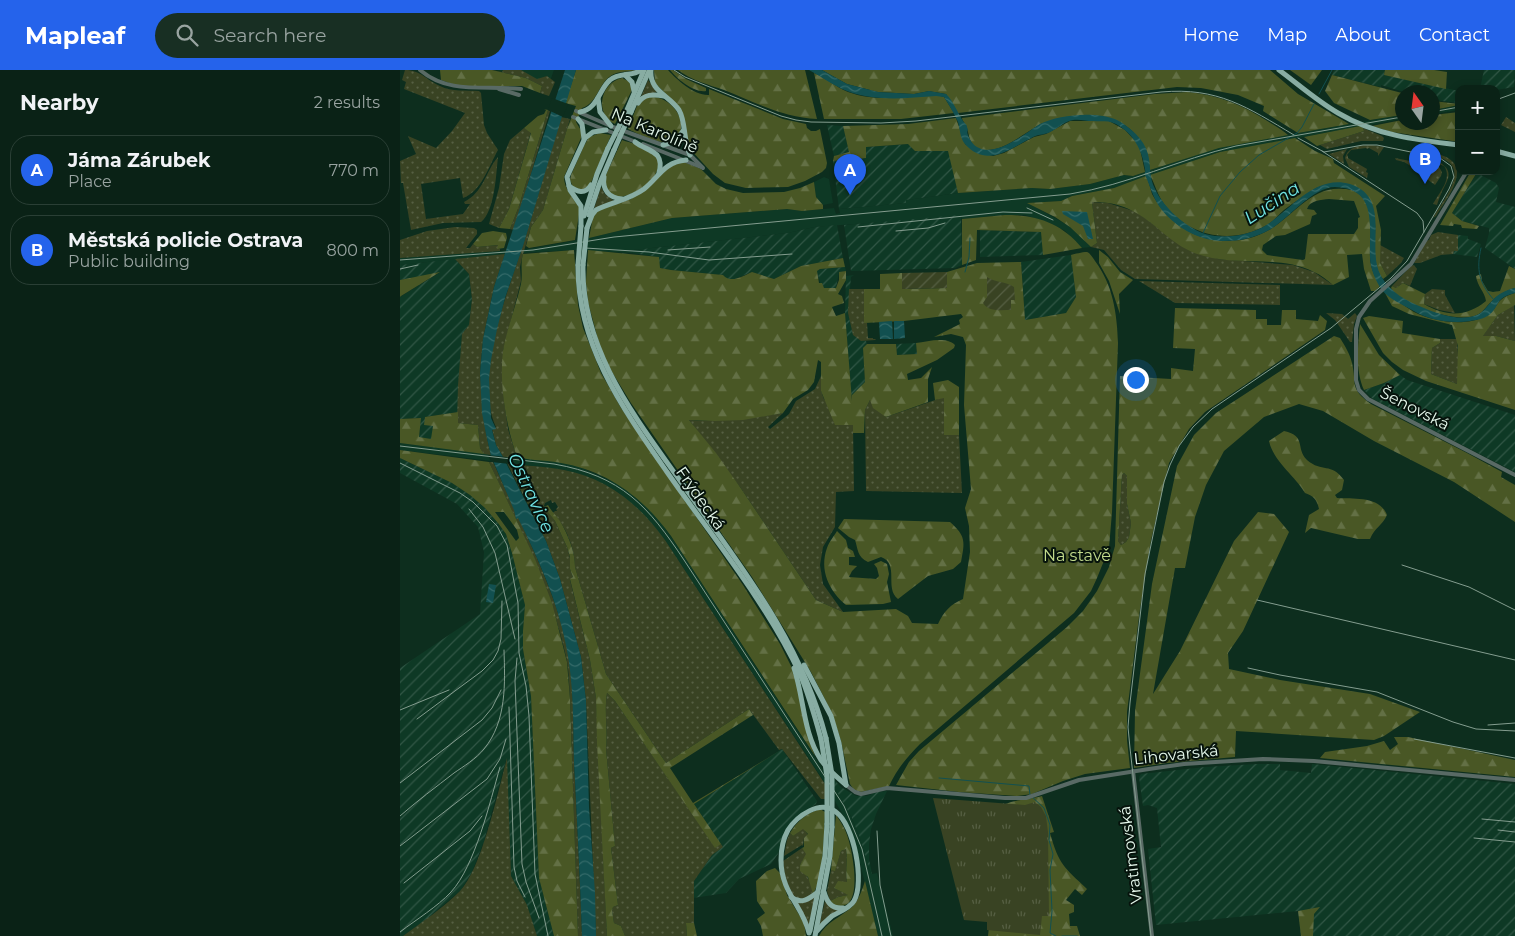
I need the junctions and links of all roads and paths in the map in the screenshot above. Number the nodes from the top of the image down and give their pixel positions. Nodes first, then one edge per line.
1 (420, 70) edge
2 (643, 70) edge
3 (650, 70) edge
4 (1279, 70) edge
5 (625, 75) junction
6 (495, 88) junction
7 (521, 89) dead end
8 (633, 94) junction
9 (519, 95) dead end
10 (664, 96) junction
11 (598, 98) junction
12 (578, 111) joint
13 (629, 111) junction
14 (575, 118) joint
15 (611, 126) junction
16 (606, 130) junction
17 (683, 131) junction
18 (584, 139) junction
19 (635, 142) junction
20 (1455, 144) edge
21 (663, 145) junction
22 (611, 149) junction
23 (1500, 152) edge
24 (690, 155) junction
25 (1515, 156) edge
26 (686, 160) junction
27 (607, 164) junction
28 (597, 174) junction
29 (659, 174) junction
30 (1465, 175) edge
31 (568, 186) junction
32 (626, 199) junction
33 (584, 225) junction
34 (1515, 475) edge
35 (783, 636) junction
36 (823, 739) junction
37 (1133, 771) junction
38 (1515, 780) edge
39 (846, 786) junction
40 (821, 891) junction
41 (789, 894) junction
42 (846, 908) junction
43 (812, 934) edge
44 (1152, 936) edge

1 - 6 street
2 - 5 main road
2 - 8 main road
3 - 10 main road
3 - 13 main road
4 - 20 main road
5 - 8 main road
5 - 11 main road
6 - 7 street
6 - 9 street
8 - 13 main road
10 - 13 main road
10 - 17 main road
11 - 12 main road
11 - 15 main road
12 - 15 street, Na Karolíně
13 - 22 main road, bridge
14 - 16 street, Na Karolíně
14 - 18 main road
15 - 21 street, Na Karolíně
16 - 18 main road
16 - 19 street, Na Karolíně
17 - 21 main road
17 - 24 main road
18 - 31 main road
19 - 26 street, Na Karolíně
19 - 29 main road
21 - 24 street, Na Karolíně
22 - 27 main road
22 - 28 main road
23 - 25 main road
24 - 26 street, Na Karolíně
26 - 29 main road
27 - 32 main road
27 - 33 main road
28 - 31 main road
28 - 33 main road
29 - 32 main road
30 - 34 street, Šenovská
31 - 33 main road
32 - 33 main road
33 - 35 main road, Frýdecká, bridge
35 - 36 main road, Frýdecká
35 - 39 main road
35 - 39 main road
36 - 40 main road, bridge
36 - 40 main road, bridge
37 - 38 street, Lihovarská
37 - 39 street, Lihovarská
37 - 44 street, Vratimovská
40 - 41 main road
40 - 42 main road
40 - 43 main road
41 - 42 main road
41 - 43 main road
42 - 43 main road

